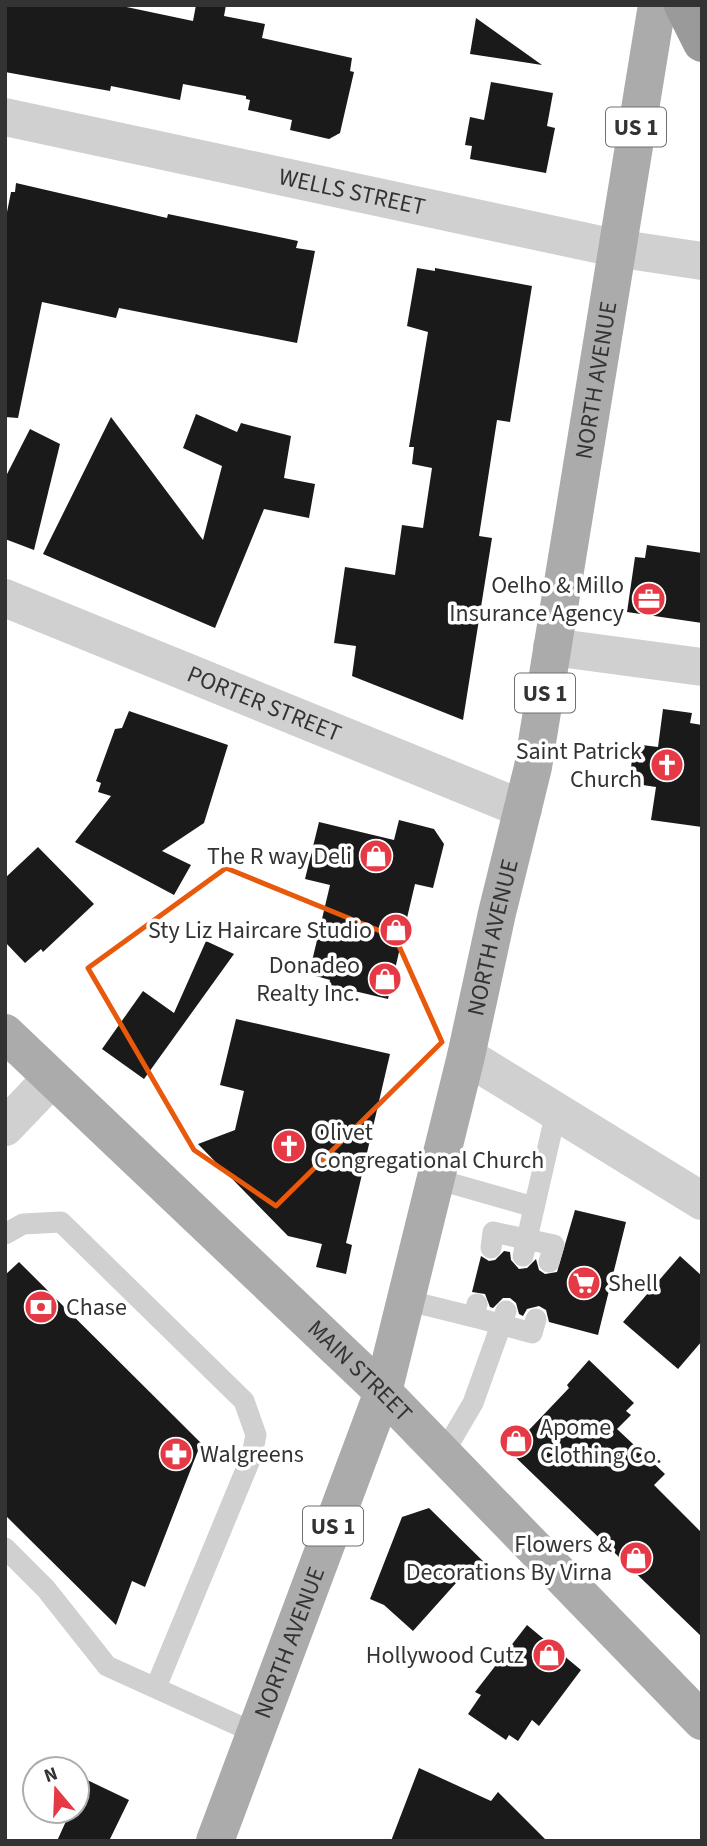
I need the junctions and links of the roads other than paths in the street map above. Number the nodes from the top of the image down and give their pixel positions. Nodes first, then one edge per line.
1 (657, 5) edge
2 (683, 5) edge
3 (702, 43) edge
4 (5, 117) edge
5 (615, 248) junction
6 (702, 261) edge
7 (5, 598) edge
8 (552, 647) junction
9 (702, 667) edge
10 (523, 809) junction
11 (5, 1033) edge
12 (466, 1056) junction
13 (51, 1079) junction
14 (556, 1112) junction
15 (5, 1127) edge
16 (436, 1179) junction
17 (702, 1201) edge
18 (534, 1207) junction
19 (5, 1234) edge
20 (491, 1248) dead end
21 (525, 1248) junction
22 (549, 1262) dead end
23 (405, 1300) junction
24 (504, 1318) junction
25 (536, 1319) dead end
26 (383, 1392) junction
27 (443, 1454) junction
28 (5, 1548) edge
29 (156, 1687) junction
30 (702, 1721) edge
31 (255, 1733) junction
32 (215, 1841) edge

1 - 5 main road, NORTH AVENUE / US 1
2 - 3 highway
4 - 5 street, WELLS STREET
5 - 6 street, WELLS STREET
5 - 8 main road, NORTH AVENUE / US 1
7 - 10 street, PORTER STREET
8 - 9 street
8 - 10 main road, NORTH AVENUE / US 1
10 - 12 main road, NORTH AVENUE / US 1
11 - 13 main road, MAIN STREET
12 - 14 street
12 - 16 main road, NORTH AVENUE / US 1
13 - 15 street
13 - 26 main road, MAIN STREET
14 - 17 street
14 - 18 lane
16 - 18 lane
16 - 23 main road, NORTH AVENUE / US 1
18 - 21 lane
19 - 29 lane
20 - 21 lane
21 - 22 lane
23 - 24 lane
23 - 26 main road, NORTH AVENUE / US 1
24 - 25 lane
24 - 27 lane
26 - 27 main road, MAIN STREET
26 - 31 main road, NORTH AVENUE / US 1
27 - 30 main road, MAIN STREET
28 - 29 lane
29 - 31 lane
31 - 32 main road, NORTH AVENUE / US 1

